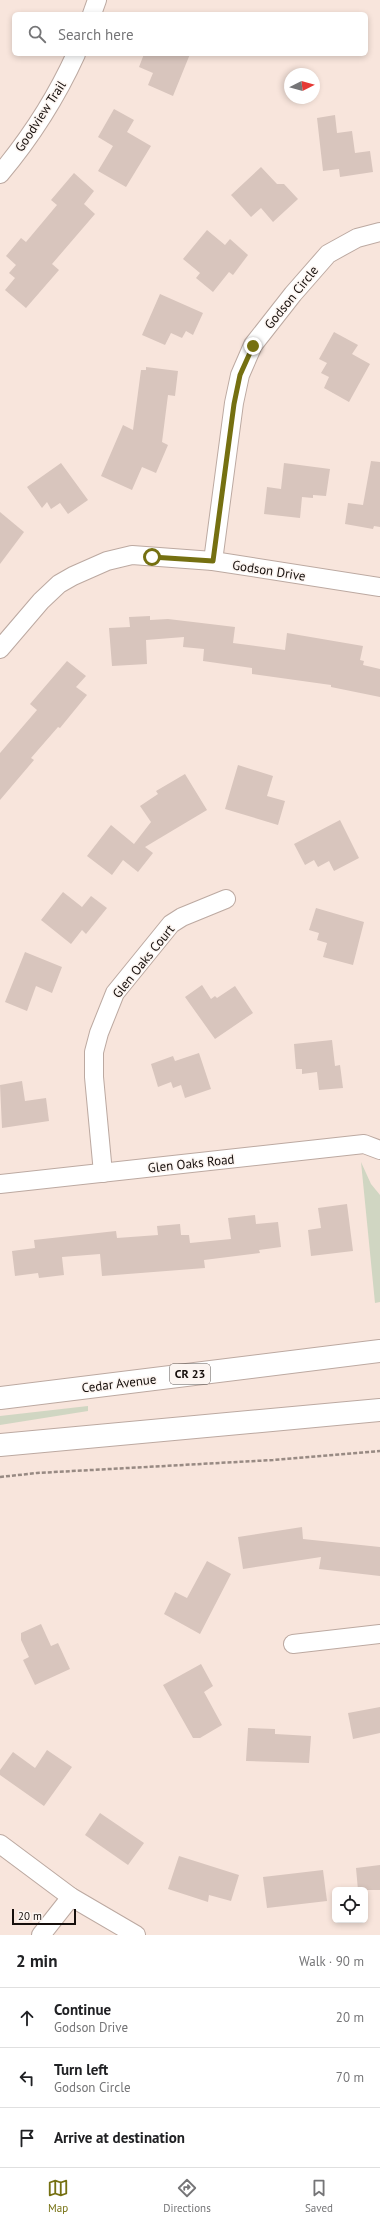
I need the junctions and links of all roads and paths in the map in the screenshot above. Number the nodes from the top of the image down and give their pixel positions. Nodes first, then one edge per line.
1 (97, 0) edge
2 (93, 12) edge
3 (75, 56) edge
4 (0, 174) edge
5 (380, 232) edge
6 (213, 561) junction
7 (380, 587) edge
8 (0, 649) edge
9 (226, 899) dead end
10 (380, 1150) edge
11 (103, 1173) junction
12 (0, 1184) edge
13 (380, 1351) edge
14 (0, 1398) edge
15 (380, 1398) edge
16 (380, 1410) edge
17 (337, 1414) junction
18 (0, 1445) edge
19 (380, 1451) edge
20 (0, 1477) edge
21 (380, 1634) edge
22 (293, 1644) dead end
23 (0, 1844) edge
24 (71, 1897) junction
25 (41, 1935) edge
26 (136, 1935) edge

1 - 2 street
3 - 4 street, Goodview Trail
5 - 6 street, Godson Circle
6 - 7 street, Godson Drive
6 - 8 street, Godson Drive
9 - 11 street, Glen Oaks Court
10 - 11 street, Glen Oaks Road
11 - 12 street, Glen Oaks Road
13 - 14 main road, Cedar Avenue / CR 23
15 - 17 main road
16 - 17 main road
17 - 18 main road
19 - 20 path
21 - 22 street
23 - 24 street
24 - 25 street
24 - 26 street

